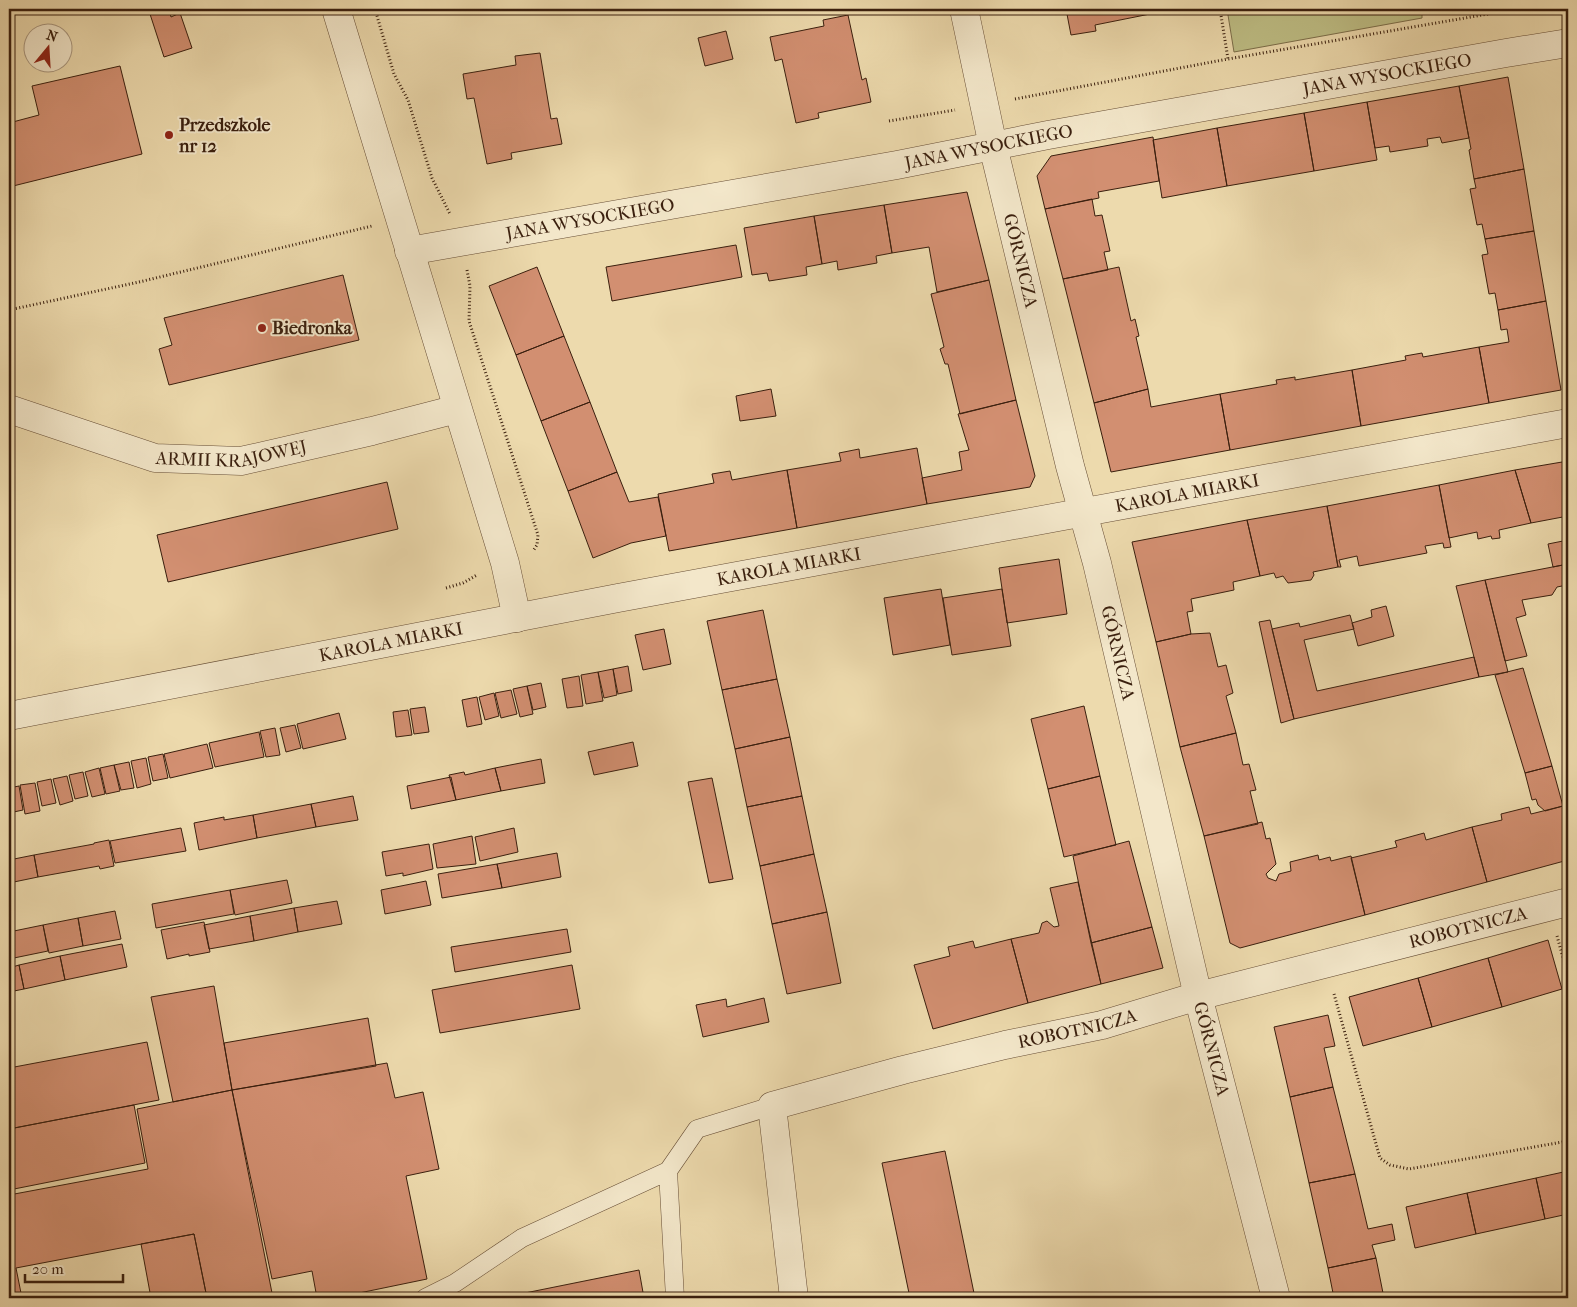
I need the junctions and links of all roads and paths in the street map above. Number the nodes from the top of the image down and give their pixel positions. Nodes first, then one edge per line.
1 (336, 9) edge
2 (375, 9) edge
3 (964, 9) edge
4 (1220, 9) edge
5 (1517, 9) edge
6 (1568, 44) edge
7 (1228, 59) junction
8 (984, 104) junction
9 (889, 121) dead end
10 (993, 146) junction
11 (451, 217) dead end
12 (379, 224) dead end
13 (409, 251) junction
14 (464, 262) dead end
15 (9, 310) edge
16 (9, 409) edge
17 (457, 409) junction
18 (1568, 423) edge
19 (1084, 513) junction
20 (537, 545) dead end
21 (482, 572) dead end
22 (446, 588) dead end
23 (517, 618) junction
24 (9, 716) edge
25 (1559, 904) edge
26 (1325, 964) junction
27 (1568, 976) edge
28 (1198, 996) junction
29 (772, 1106) junction
30 (1568, 1141) edge
31 (668, 1171) junction
32 (424, 1298) edge
33 (675, 1298) edge
34 (794, 1298) edge
35 (1276, 1298) edge

1 - 13 street
2 - 11 path
3 - 8 street, GÓRNICZA
4 - 7 path
5 - 7 path
6 - 10 street, JANA WYSOCKIEGO
7 - 8 path
8 - 9 path
8 - 10 street, GÓRNICZA
10 - 13 street, JANA WYSOCKIEGO
10 - 19 street, GÓRNICZA
12 - 15 path
13 - 17 street
14 - 20 path
16 - 17 street, ARMII KRAJOWEJ
17 - 23 street
18 - 19 street, KAROLA MIARKI
19 - 23 street, KAROLA MIARKI
19 - 28 street, GÓRNICZA
21 - 22 path
23 - 24 street, KAROLA MIARKI
25 - 26 street, ROBOTNICZA
25 - 27 path
26 - 28 street, ROBOTNICZA
26 - 30 path
28 - 29 street, ROBOTNICZA
28 - 35 street, GÓRNICZA
29 - 31 lane
29 - 34 street
31 - 32 lane
31 - 33 lane

